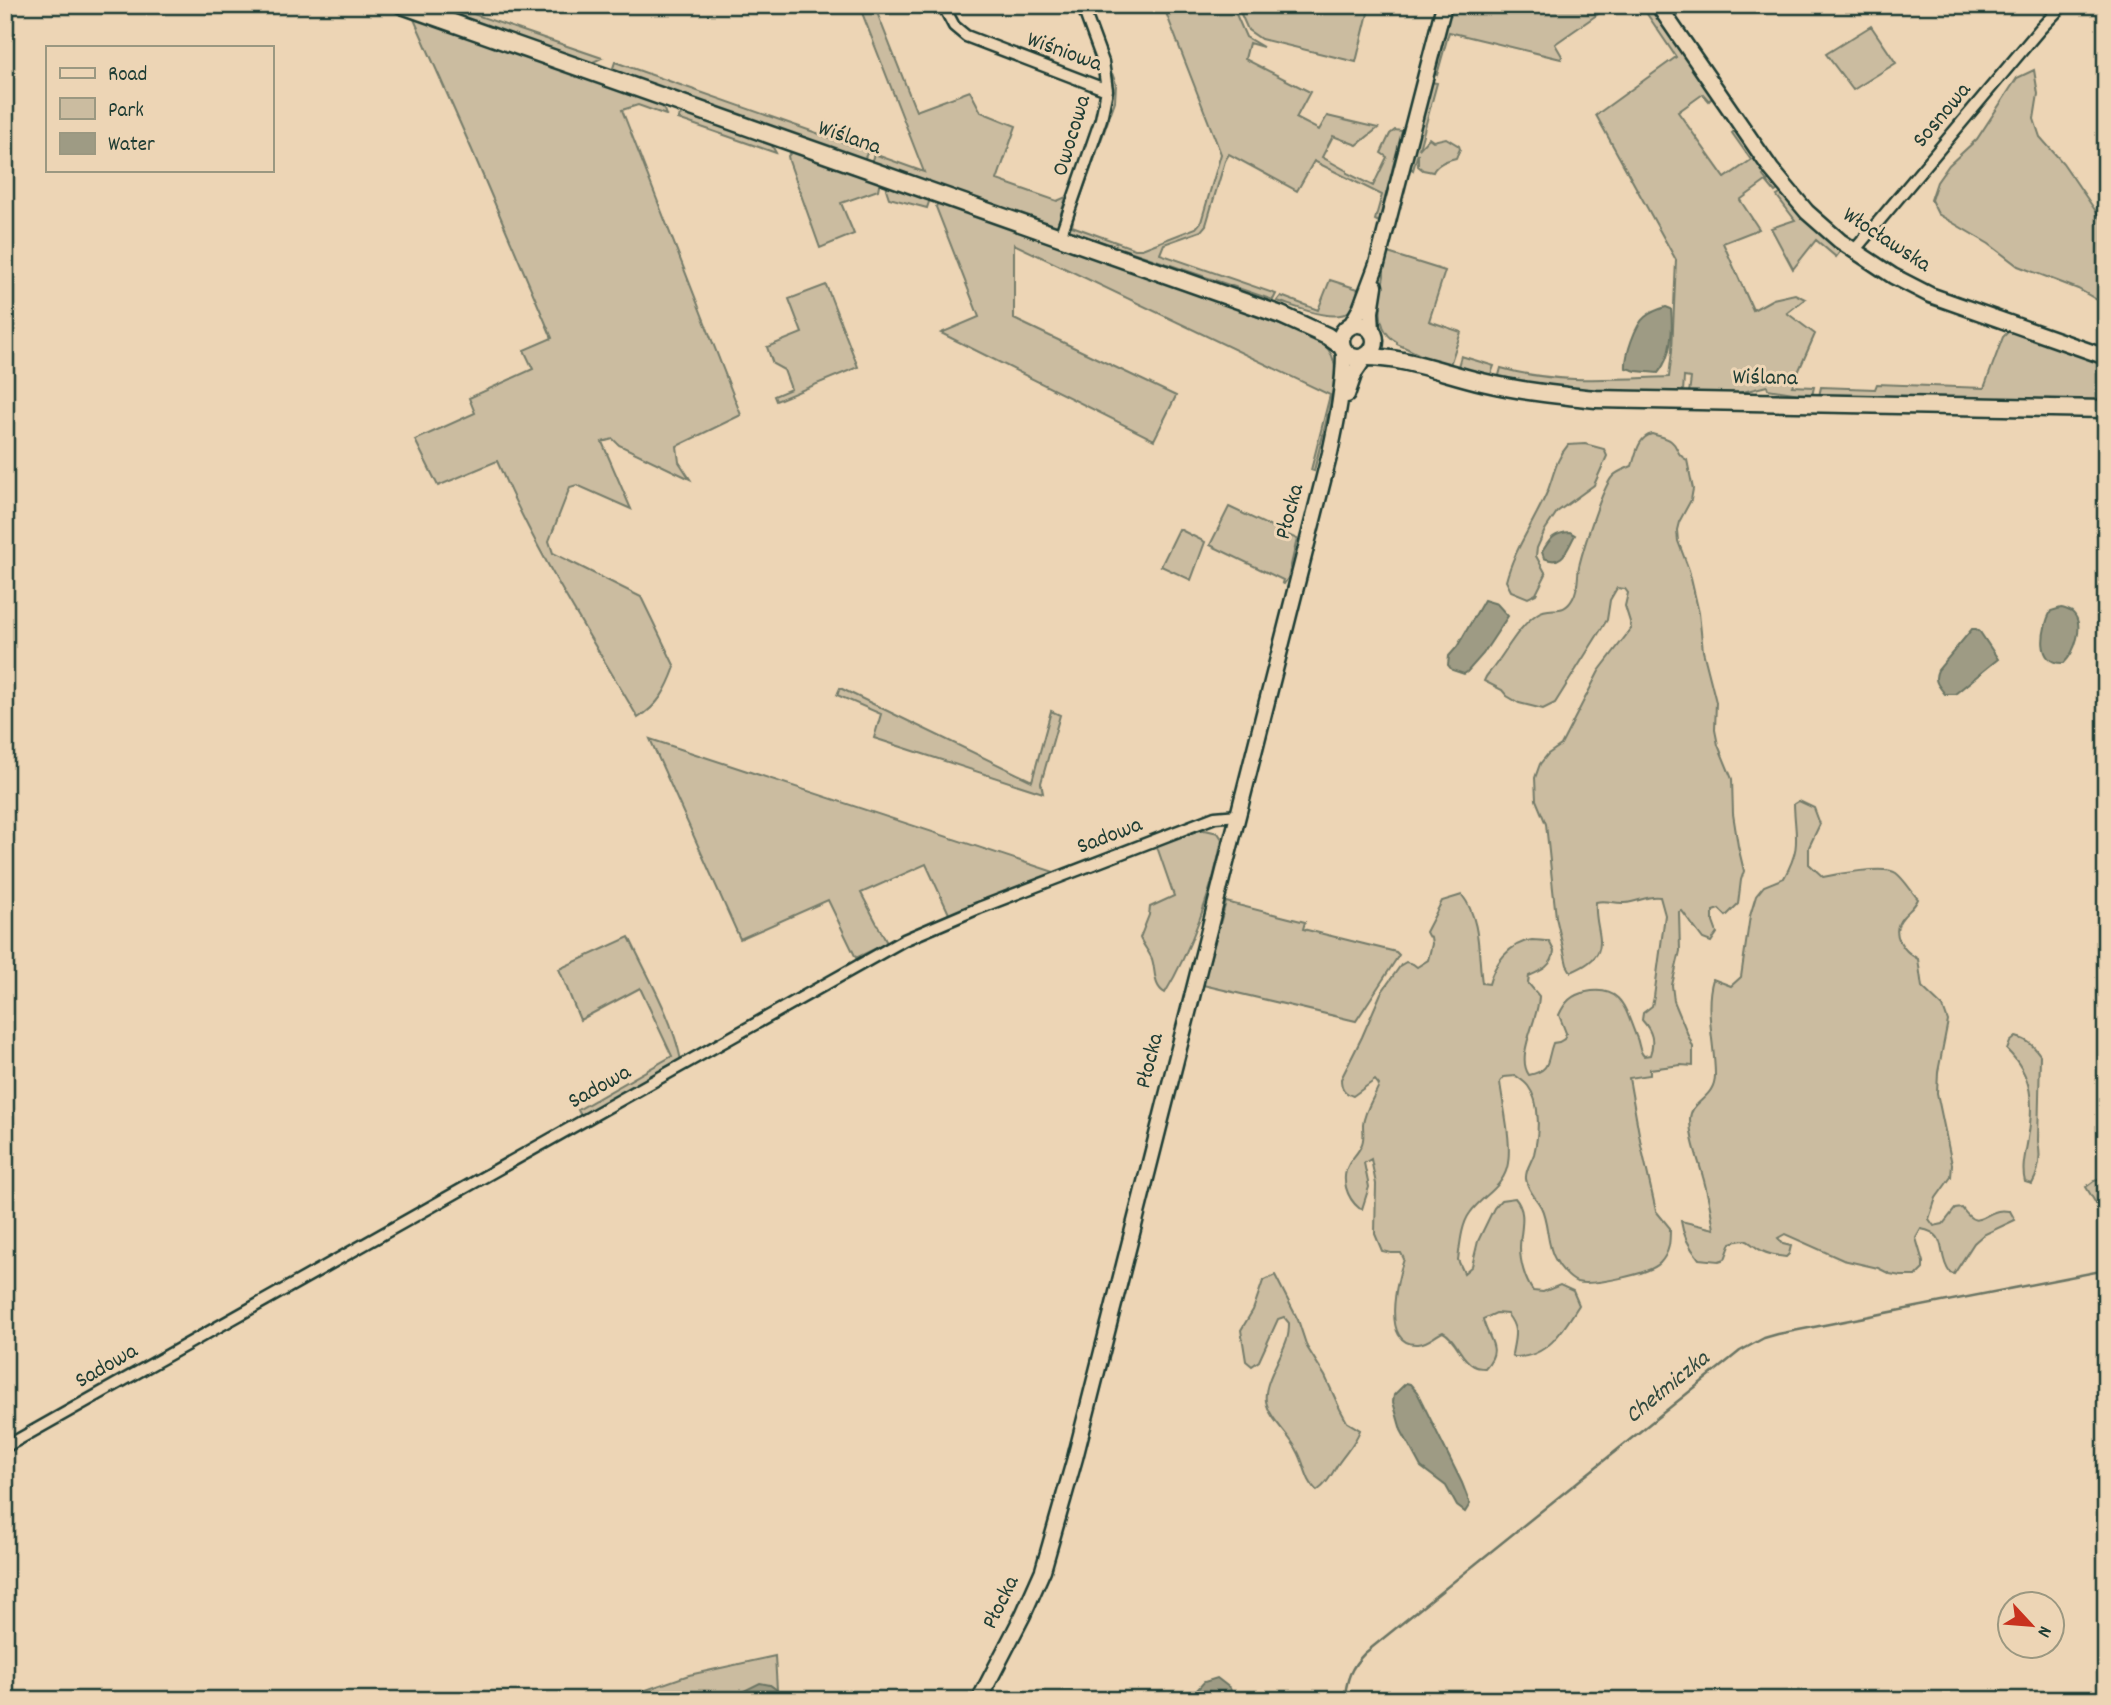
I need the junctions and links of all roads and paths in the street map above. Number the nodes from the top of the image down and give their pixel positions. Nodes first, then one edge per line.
1 (401, 5) edge
2 (943, 5) edge
3 (1082, 5) edge
4 (1444, 5) edge
5 (1658, 5) edge
6 (2063, 5) edge
7 (1107, 90) junction
8 (1060, 237) junction
9 (1853, 252) junction
10 (1377, 264) junction
11 (1281, 314) junction
12 (1351, 325) junction
13 (1374, 335) junction
14 (1342, 349) junction
15 (2099, 355) edge
16 (1365, 357) junction
17 (2106, 363) edge
18 (1427, 366) junction
19 (2106, 409) edge
20 (1337, 423) junction
21 (1238, 815) junction
22 (5, 1447) edge
23 (979, 1700) edge

1 - 8 main road, Wiślana
2 - 7 street, Wiśniowa
3 - 7 street, Owocowa
4 - 10 main road
5 - 9 main road, Włocławska
6 - 9 street, Sosnowa
7 - 8 street, Owocowa
8 - 11 main road, Wiślana
9 - 15 main road, Włocławska
10 - 12 main road
10 - 13 main road
11 - 12 main road, Wiślana
11 - 14 main road, Wiślana
12 - 13 main road
12 - 14 main road
13 - 16 main road
13 - 18 main road, Wiślana
14 - 16 main road
14 - 20 main road, Płocka
15 - 17 main road, Włocławska
16 - 18 main road, Wiślana
16 - 20 main road, Płocka
18 - 19 main road, Wiślana
20 - 21 main road, Płocka
21 - 22 street, Sadowa
21 - 23 main road, Płocka

